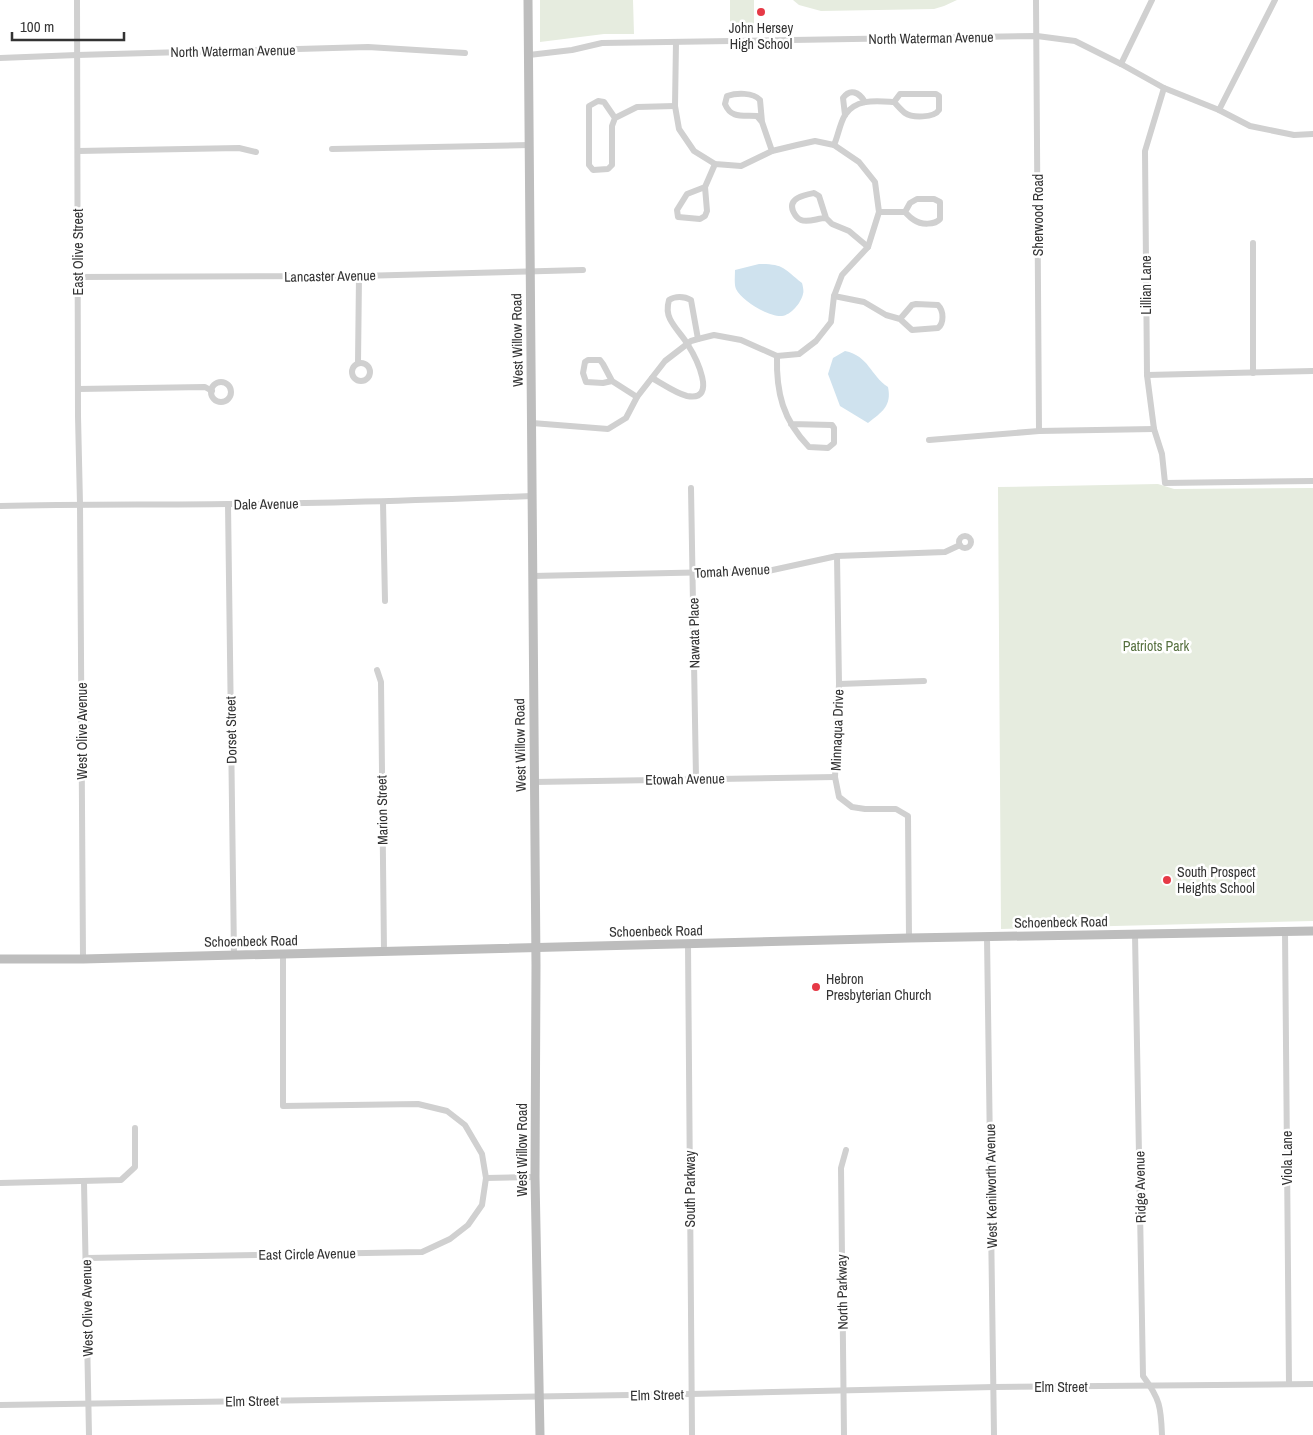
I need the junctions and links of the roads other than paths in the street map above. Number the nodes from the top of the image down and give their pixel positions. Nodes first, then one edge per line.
1 (77, 0) edge
2 (528, 0) edge
3 (1036, 0) edge
4 (1152, 0) edge
5 (1275, 0) edge
6 (1036, 36) junction
7 (676, 42) junction
8 (465, 53) dead end
9 (76, 54) junction
10 (529, 56) junction
11 (0, 58) edge
12 (1122, 64) junction
13 (1164, 88) junction
14 (865, 102) junction
15 (894, 102) junction
16 (675, 106) junction
17 (1219, 110) junction
18 (845, 115) junction
19 (615, 118) junction
20 (762, 122) junction
21 (1313, 134) edge
22 (529, 145) junction
23 (834, 145) junction
24 (332, 149) dead end
25 (78, 150) junction
26 (256, 152) dead end
27 (772, 152) junction
28 (715, 164) junction
29 (705, 186) junction
30 (879, 212) junction
31 (905, 212) junction
32 (826, 218) junction
33 (1253, 243) dead end
34 (868, 247) junction
35 (530, 270) junction
36 (583, 270) dead end
37 (359, 276) junction
38 (77, 277) junction
39 (834, 296) junction
40 (900, 319) junction
41 (698, 338) junction
42 (688, 343) junction
43 (777, 356) junction
44 (358, 363) dead end
45 (1313, 371) edge
46 (1253, 373) junction
47 (1147, 375) junction
48 (652, 378) junction
49 (612, 381) junction
50 (78, 389) junction
51 (212, 391) dead end
52 (637, 397) junction
53 (532, 423) junction
54 (791, 424) junction
55 (1154, 429) junction
56 (1040, 431) junction
57 (929, 440) dead end
58 (1313, 481) edge
59 (691, 488) dead end
60 (532, 496) junction
61 (383, 502) junction
62 (80, 504) junction
63 (228, 504) junction
64 (0, 506) edge
65 (960, 545) dead end
66 (836, 556) junction
67 (693, 574) junction
68 (532, 576) junction
69 (385, 601) dead end
70 (377, 670) dead end
71 (924, 681) dead end
72 (839, 684) junction
73 (835, 777) junction
74 (696, 778) junction
75 (534, 782) junction
76 (1285, 931) junction
77 (1313, 931) edge
78 (1135, 934) junction
79 (987, 937) junction
80 (909, 938) junction
81 (688, 944) junction
82 (535, 947) junction
83 (384, 951) junction
84 (283, 954) junction
85 (234, 955) junction
86 (0, 959) edge
87 (83, 959) junction
88 (135, 1128) dead end
89 (846, 1150) dead end
90 (535, 1177) junction
91 (486, 1178) junction
92 (84, 1182) junction
93 (0, 1183) edge
94 (87, 1258) junction
95 (1289, 1384) junction
96 (1313, 1384) edge
97 (994, 1387) junction
98 (1151, 1387) junction
99 (843, 1390) junction
100 (692, 1394) junction
101 (539, 1396) junction
102 (88, 1404) junction
103 (0, 1405) edge
104 (89, 1435) edge
105 (540, 1435) edge
106 (692, 1435) edge
107 (844, 1435) edge
108 (994, 1435) edge
109 (1162, 1435) edge

1 - 9 street, East Olive Street
2 - 10 street, West Willow Road
3 - 6 street, Sherwood Road
4 - 12 street
5 - 17 street
6 - 7 street, North Waterman Avenue
6 - 12 street, North Waterman Avenue
6 - 56 street, Sherwood Road
7 - 10 street, North Waterman Avenue
7 - 16 street
8 - 9 street, North Waterman Avenue
9 - 11 street, North Waterman Avenue
9 - 25 street, East Olive Street
10 - 22 street, West Willow Road
12 - 13 street, North Waterman Avenue
13 - 17 street, North Waterman Avenue
13 - 47 street, Lillian Lane
14 - 15 street
14 - 18 street
14 - 18 street
15 - 15 street
16 - 19 street
16 - 28 street
17 - 21 street, North Waterman Avenue
18 - 23 street
19 - 19 street
20 - 20 street
20 - 27 street
22 - 24 street
22 - 35 street, West Willow Road
23 - 27 street
23 - 30 street
25 - 26 street
25 - 38 street, East Olive Street
27 - 28 street
28 - 29 street
29 - 29 street
30 - 31 street
30 - 34 street
31 - 31 street
32 - 32 street
32 - 34 street
33 - 46 street
34 - 39 street
35 - 36 street, Lancaster Avenue
35 - 37 street, Lancaster Avenue
35 - 53 street, West Willow Road
37 - 38 street, Lancaster Avenue
37 - 44 street
38 - 50 street, East Olive Street
39 - 40 street
39 - 43 street
40 - 40 street
41 - 42 street
41 - 42 street
41 - 43 street
42 - 48 street
42 - 48 street
43 - 54 street
45 - 46 street
46 - 47 street
47 - 55 street, Lillian Lane
48 - 52 street
49 - 49 street
49 - 52 street
50 - 51 street
50 - 62 street, East Olive Street
52 - 53 street
53 - 60 street, West Willow Road
54 - 54 street
55 - 56 street
55 - 58 street, Lillian Lane
56 - 57 street
59 - 67 street, Nawata Place
60 - 61 street, Dale Avenue
60 - 68 street, West Willow Road
61 - 63 street, Dale Avenue
61 - 69 street
62 - 63 street, Dale Avenue
62 - 64 street, Dale Avenue
62 - 87 street, West Olive Avenue
63 - 85 street, Dorset Street
65 - 66 street, Tomah Avenue
66 - 67 street, Tomah Avenue
66 - 72 street, Minnaqua Drive
67 - 68 street, Tomah Avenue
67 - 74 street, Nawata Place
68 - 75 street, West Willow Road
70 - 83 street, Marion Street
71 - 72 street
72 - 73 street, Minnaqua Drive
73 - 74 street, Etowah Avenue
73 - 80 street, Minnaqua Drive
74 - 75 street, Etowah Avenue
75 - 82 street, West Willow Road
76 - 77 street, Schoenbeck Road
76 - 78 street, Schoenbeck Road
76 - 95 street, Viola Lane
78 - 79 street, Schoenbeck Road
78 - 98 street, Ridge Avenue
79 - 80 street, Schoenbeck Road
79 - 97 street, West Kenilworth Avenue
80 - 81 street, Schoenbeck Road
81 - 82 street, Schoenbeck Road
81 - 100 street, South Parkway
82 - 83 street, Schoenbeck Road
82 - 90 street, West Willow Road
83 - 84 street, Schoenbeck Road
84 - 85 street, Schoenbeck Road
84 - 91 street, East Circle Avenue
85 - 87 street, Schoenbeck Road
86 - 87 street, Schoenbeck Road
88 - 92 street
89 - 99 street, North Parkway
90 - 91 street
90 - 101 street, West Willow Road
91 - 94 street, East Circle Avenue
92 - 93 street
92 - 94 street, West Olive Avenue
94 - 102 street, West Olive Avenue
95 - 96 street, Elm Street
95 - 98 street, Elm Street
97 - 98 street, Elm Street
97 - 99 street, Elm Street
97 - 108 street, West Kenilworth Avenue
98 - 109 street, Ridge Avenue
99 - 100 street, Elm Street
99 - 107 street, North Parkway
100 - 101 street, Elm Street
100 - 106 street, South Parkway
101 - 102 street, Elm Street
101 - 105 street, West Willow Road
102 - 103 street, Elm Street
102 - 104 street, West Olive Avenue

